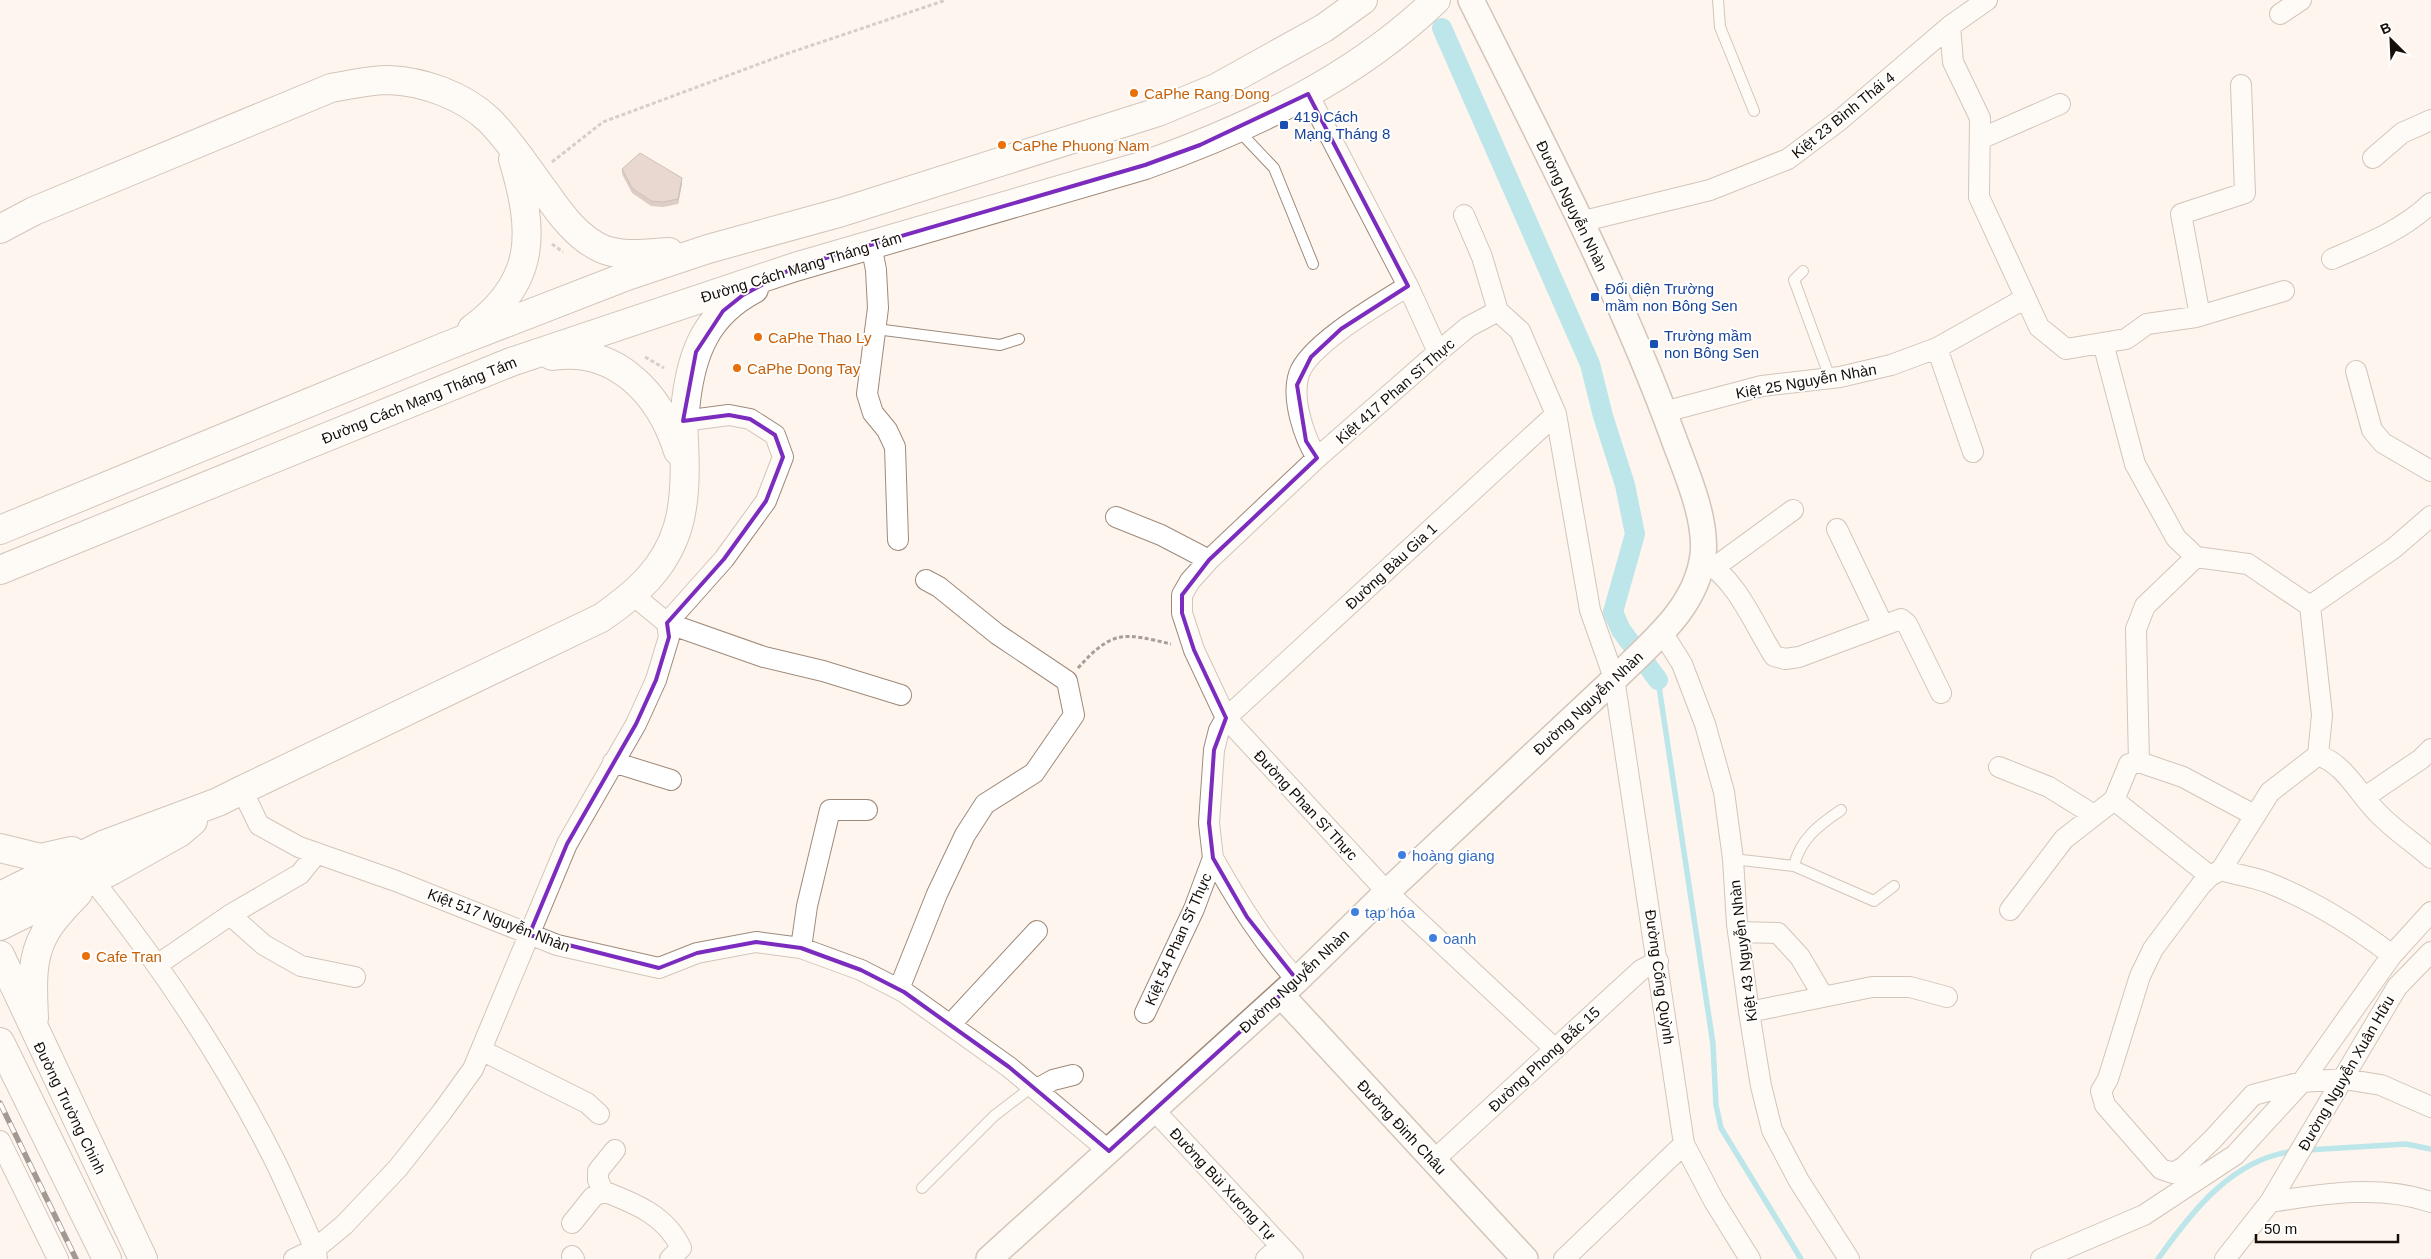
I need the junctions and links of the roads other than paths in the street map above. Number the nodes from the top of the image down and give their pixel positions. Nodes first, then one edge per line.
1 (1363, 0) edge
2 (1436, 0) edge
3 (1471, 0) edge
4 (1718, 0) edge
5 (1987, 0) edge
6 (2301, 0) edge
7 (2280, 14) dead end
8 (1950, 26) junction
9 (2241, 85) dead end
10 (1308, 94) junction
11 (2060, 104) dead end
12 (1754, 111) dead end
13 (2430, 124) edge
14 (1237, 129) junction
15 (1980, 139) junction
16 (508, 140) junction
17 (2373, 158) dead end
18 (2431, 202) edge
19 (34, 211) junction
20 (1464, 215) dead end
21 (0, 221) edge
22 (1580, 222) junction
23 (0, 229) edge
24 (871, 244) junction
25 (708, 249) junction
26 (2332, 259) dead end
27 (1313, 264) dead end
28 (795, 267) junction
29 (1803, 271) dead end
30 (1408, 286) junction
31 (2284, 291) dead end
32 (2024, 299) junction
33 (1498, 311) junction
34 (2200, 316) junction
35 (876, 329) junction
36 (1019, 340) dead end
37 (2103, 343) junction
38 (449, 345) junction
39 (1937, 348) junction
40 (1438, 352) junction
41 (512, 362) junction
42 (2356, 371) dead end
43 (1830, 378) junction
44 (1664, 412) junction
45 (1556, 414) junction
46 (682, 421) junction
47 (1973, 452) dead end
48 (1317, 458) junction
49 (2431, 470) edge
50 (684, 472) junction
51 (1793, 510) dead end
52 (2431, 516) edge
53 (1116, 517) dead end
54 (1837, 529) dead end
55 (0, 530) edge
56 (898, 540) dead end
57 (2196, 557) junction
58 (1209, 560) junction
59 (1709, 563) junction
60 (0, 570) edge
61 (926, 580) dead end
62 (633, 595) junction
63 (2310, 606) junction
64 (1892, 622) junction
65 (667, 623) junction
66 (1659, 636) junction
67 (1620, 673) junction
68 (1941, 693) dead end
69 (901, 695) dead end
70 (1226, 718) junction
71 (2431, 749) edge
72 (2318, 755) junction
73 (613, 762) junction
74 (2139, 762) junction
75 (1998, 767) dead end
76 (670, 780) dead end
77 (242, 790) junction
78 (2365, 797) junction
79 (2114, 800) junction
80 (218, 802) junction
81 (867, 810) dead end
82 (1841, 810) dead end
83 (2254, 815) junction
84 (2094, 816) junction
85 (105, 844) junction
86 (0, 848) edge
87 (317, 853) junction
88 (1213, 858) junction
89 (2431, 858) edge
90 (1733, 859) junction
91 (1794, 866) junction
92 (2215, 873) junction
93 (89, 882) junction
94 (1894, 886) dead end
95 (1387, 892) junction
96 (0, 896) edge
97 (2010, 910) dead end
98 (2431, 912) edge
99 (230, 915) junction
100 (0, 926) edge
101 (1037, 931) dead end
102 (1738, 932) junction
103 (528, 935) junction
104 (801, 948) junction
105 (2431, 952) edge
106 (0, 955) edge
107 (2392, 955) junction
108 (1658, 961) junction
109 (157, 964) junction
110 (355, 977) dead end
111 (1289, 988) junction
112 (902, 991) junction
113 (1822, 996) junction
114 (1947, 997) dead end
115 (1749, 1012) junction
116 (1145, 1013) dead end
117 (950, 1025) junction
118 (34, 1032) junction
119 (0, 1042) edge
120 (1555, 1049) junction
121 (481, 1050) junction
122 (1073, 1075) dead end
123 (2344, 1080) junction
124 (2302, 1082) junction
125 (1035, 1087) junction
126 (2431, 1107) edge
127 (1154, 1110) junction
128 (599, 1114) dead end
129 (1684, 1144) junction
130 (615, 1150) dead end
131 (1108, 1151) junction
132 (2, 1152) edge
133 (1433, 1161) junction
134 (922, 1188) dead end
135 (603, 1191) junction
136 (2270, 1202) junction
137 (2431, 1202) edge
138 (572, 1223) dead end
139 (316, 1254) edge
140 (1280, 1255) edge
141 (58, 1259) edge
142 (107, 1259) edge
143 (142, 1259) edge
144 (294, 1259) edge
145 (670, 1259) edge
146 (989, 1259) edge
147 (1525, 1259) edge
148 (1564, 1259) edge
149 (1750, 1259) edge
150 (1849, 1259) edge
151 (2041, 1259) edge
152 (2225, 1259) edge

1 - 25 highway
2 - 10 highway, Đường Cách Mạng Tháng Tám
3 - 22 street, Đường Nguyễn Nhàn
4 - 12 lane
5 - 8 street, Kiệt 23 Bình Thái 4
6 - 7 street
8 - 15 street
8 - 22 street, Kiệt 23 Bình Thái 4
9 - 34 street
10 - 14 highway, Đường Cách Mạng Tháng Tám
10 - 30 street
11 - 15 street
13 - 17 street
14 - 24 highway, Đường Cách Mạng Tháng Tám
14 - 27 lane
15 - 32 street
16 - 19 highway
16 - 25 highway
16 - 38 highway
18 - 26 street
19 - 21 highway
19 - 23 highway
20 - 33 street
22 - 44 street, Đường Nguyễn Nhàn
24 - 28 highway, Đường Cách Mạng Tháng Tám
24 - 35 street
25 - 38 highway
28 - 41 highway, Đường Cách Mạng Tháng Tám
28 - 46 highway
29 - 43 lane
30 - 40 street
30 - 48 street
31 - 34 street
32 - 37 street
32 - 39 street, Kiệt 25 Nguyễn Nhàn
33 - 40 street, Kiệt 417 Phan Sĩ Thực
33 - 45 street
34 - 37 street
35 - 36 lane
35 - 56 street
37 - 57 street
38 - 55 highway
39 - 43 street, Kiệt 25 Nguyễn Nhàn
39 - 47 street
40 - 48 street, Kiệt 417 Phan Sĩ Thực
41 - 50 highway
41 - 60 highway, Đường Cách Mạng Tháng Tám
42 - 49 street
43 - 44 street, Kiệt 25 Nguyễn Nhàn
44 - 59 street, Đường Nguyễn Nhàn
45 - 67 street, Đường Cống Quỳnh
45 - 70 street, Đường Bàu Gia 1
46 - 50 highway
46 - 65 street
48 - 58 street, Kiệt 417 Phan Sĩ Thực
50 - 62 highway
51 - 59 street
52 - 63 street
53 - 58 street
54 - 64 street
57 - 63 street
57 - 74 street
58 - 70 street, Kiệt 417 Phan Sĩ Thực
59 - 64 street
59 - 66 street, Đường Nguyễn Nhàn
61 - 112 street
62 - 65 street
62 - 77 highway
63 - 72 street
64 - 68 street
65 - 69 street
65 - 73 street
66 - 67 street, Đường Nguyễn Nhàn
66 - 90 street, Kiệt 43 Nguyễn Nhàn
67 - 95 street, Đường Nguyễn Nhàn
67 - 108 street, Đường Cống Quỳnh
70 - 88 street, Kiệt 54 Phan Sĩ Thực
70 - 95 street, Đường Phan Sĩ Thực
71 - 78 street
72 - 78 street
72 - 83 street
73 - 76 street
73 - 103 street
74 - 79 street
74 - 83 street
75 - 84 street
77 - 80 highway
77 - 87 street, Kiệt 517 Nguyễn Nhàn
78 - 89 street
79 - 84 street
79 - 92 street
80 - 85 highway
80 - 93 highway
81 - 104 street
82 - 91 lane
83 - 92 street
84 - 97 street
85 - 86 highway
85 - 96 highway
87 - 99 street
87 - 103 street, Kiệt 517 Nguyễn Nhàn
88 - 111 street
88 - 116 street, Kiệt 54 Phan Sĩ Thực
90 - 91 lane
90 - 102 street, Kiệt 43 Nguyễn Nhàn
91 - 94 lane
92 - 107 street
92 - 124 street
93 - 100 highway
93 - 109 street
93 - 118 highway
95 - 111 street, Đường Nguyễn Nhàn
95 - 120 street, Đường Phan Sĩ Thực
98 - 107 street, Đường Nguyễn Xuân Hữu
99 - 109 street
99 - 110 street
101 - 117 street
102 - 113 street
102 - 115 street, Kiệt 43 Nguyễn Nhàn
103 - 104 street, Kiệt 517 Nguyễn Nhàn
103 - 121 street
104 - 112 street, Kiệt 517 Nguyễn Nhàn
105 - 123 street, Đường Nguyễn Xuân Hữu
106 - 118 highway, Đường Trường Chinh
107 - 124 street, Đường Nguyễn Xuân Hữu
108 - 120 street, Đường Phong Bắc 15
108 - 129 street, Đường Cống Quỳnh
109 - 139 street
111 - 127 street, Đường Nguyễn Nhàn
111 - 133 street, Đường Đinh Châu
112 - 117 street, Kiệt 517 Nguyễn Nhàn
113 - 114 street
113 - 115 street
115 - 150 street, Kiệt 43 Nguyễn Nhàn
117 - 125 street, Kiệt 517 Nguyễn Nhàn
118 - 143 highway, Đường Trường Chinh
119 - 142 highway
120 - 133 street, Đường Phong Bắc 15
121 - 128 street
121 - 139 street
122 - 125 street
123 - 124 street
123 - 126 street
123 - 136 street, Đường Nguyễn Xuân Hữu
124 - 151 street
125 - 131 street, Kiệt 517 Nguyễn Nhàn
125 - 134 lane
127 - 131 street, Đường Nguyễn Nhàn
127 - 140 street, Đường Bùi Xương Tự
129 - 148 street
129 - 149 street, Đường Cống Quỳnh
130 - 135 street
131 - 146 street, Đường Nguyễn Nhàn
132 - 141 street
133 - 147 street, Đường Đinh Châu
135 - 138 street
135 - 145 street
136 - 137 street
136 - 152 street
139 - 144 street

